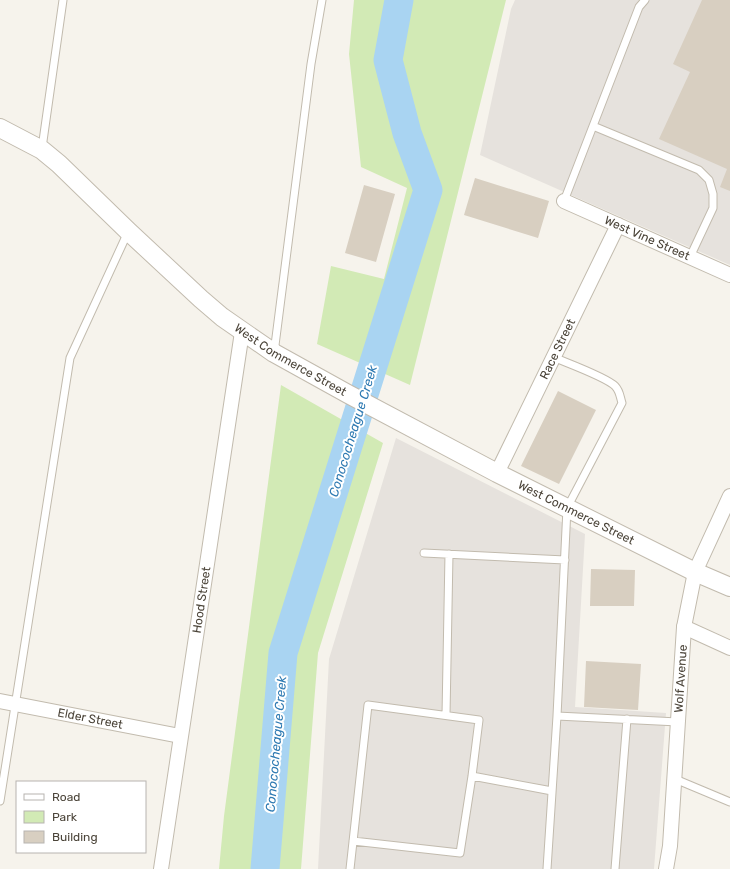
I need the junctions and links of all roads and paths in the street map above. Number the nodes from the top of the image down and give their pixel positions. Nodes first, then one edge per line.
1 (63, 0) edge
2 (322, 0) edge
3 (645, 0) edge
4 (593, 126) junction
5 (0, 128) edge
6 (42, 150) junction
7 (564, 201) joint
8 (618, 225) junction
9 (128, 231) junction
10 (690, 257) junction
11 (730, 275) edge
12 (242, 332) junction
13 (274, 353) junction
14 (553, 357) junction
15 (496, 473) junction
16 (730, 496) edge
17 (567, 508) junction
18 (424, 553) dead end
19 (449, 554) junction
20 (565, 560) junction
21 (696, 572) junction
22 (730, 587) edge
23 (684, 627) junction
24 (730, 648) edge
25 (0, 701) edge
26 (15, 704) junction
27 (446, 715) junction
28 (557, 716) junction
29 (627, 719) junction
30 (678, 722) junction
31 (180, 736) junction
32 (472, 776) junction
33 (675, 779) junction
34 (552, 791) junction
35 (0, 801) edge
36 (730, 802) edge
37 (353, 841) junction
38 (160, 869) edge
39 (350, 869) edge
40 (547, 869) edge
41 (615, 869) edge
42 (666, 869) edge

1 - 6 lane
2 - 13 lane
3 - 4 lane
4 - 7 lane
4 - 10 lane
5 - 6 street, West Commerce Street
6 - 9 street, West Commerce Street
7 - 8 street, West Vine Street
8 - 10 street, West Vine Street
8 - 14 street, Race Street
9 - 12 street, West Commerce Street
9 - 26 lane
10 - 11 street, West Vine Street
12 - 13 street, West Commerce Street
12 - 31 street, Hood Street
13 - 15 street, West Commerce Street
14 - 15 street, Race Street
14 - 17 lane
15 - 17 street, West Commerce Street
16 - 21 street, Wolf Avenue
17 - 20 lane
17 - 21 street, West Commerce Street
18 - 19 lane
19 - 20 lane
19 - 27 lane
20 - 28 lane
21 - 22 street, West Commerce Street
21 - 23 street, Wolf Avenue
23 - 24 street
23 - 30 street, Wolf Avenue
25 - 26 street, Elder Street
26 - 31 street, Elder Street
26 - 35 lane
27 - 32 lane
27 - 37 lane
28 - 29 lane
28 - 34 lane
29 - 30 lane
29 - 41 lane
30 - 33 street, Wolf Avenue
31 - 38 street, Hood Street
32 - 34 lane
32 - 37 lane
33 - 36 lane
33 - 42 street, Wolf Avenue
34 - 40 lane
37 - 39 lane

